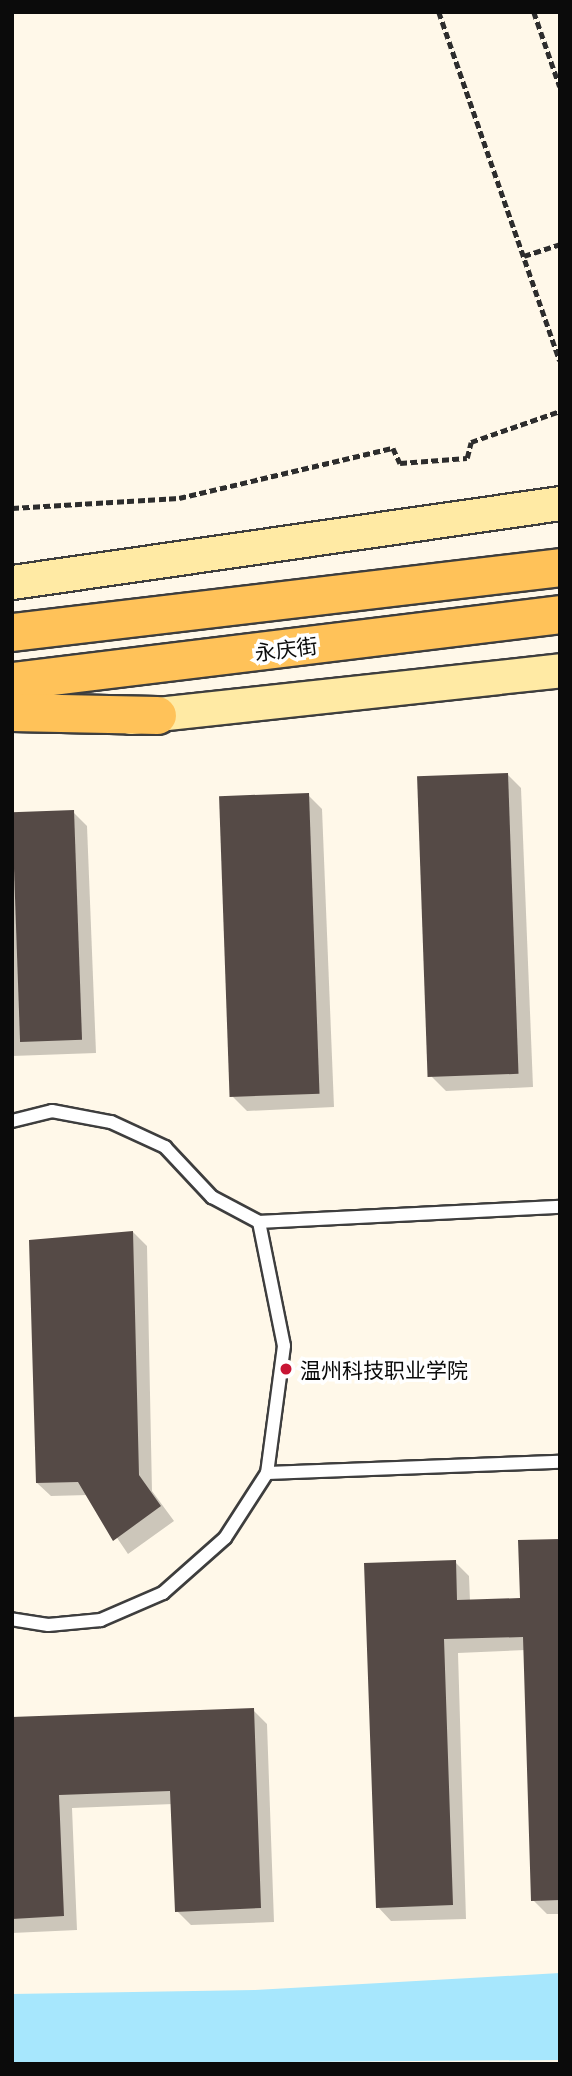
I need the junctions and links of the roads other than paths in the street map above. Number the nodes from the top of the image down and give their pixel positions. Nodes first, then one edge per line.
1 (560, 503) edge
2 (560, 567) edge
3 (12, 582) edge
4 (560, 614) edge
5 (12, 632) edge
6 (560, 670) edge
7 (12, 681) edge
8 (12, 712) edge
9 (157, 715) junction
10 (12, 727) edge
11 (12, 1121) edge
12 (560, 1208) edge
13 (259, 1222) junction
14 (560, 1462) edge
15 (267, 1473) junction
16 (12, 1619) edge

1 - 3 main road
2 - 5 main road
4 - 7 main road, 永庆街
6 - 9 main road
8 - 9 main road
9 - 10 main road
11 - 13 lane
12 - 13 lane
13 - 15 lane
14 - 15 lane
15 - 16 lane

